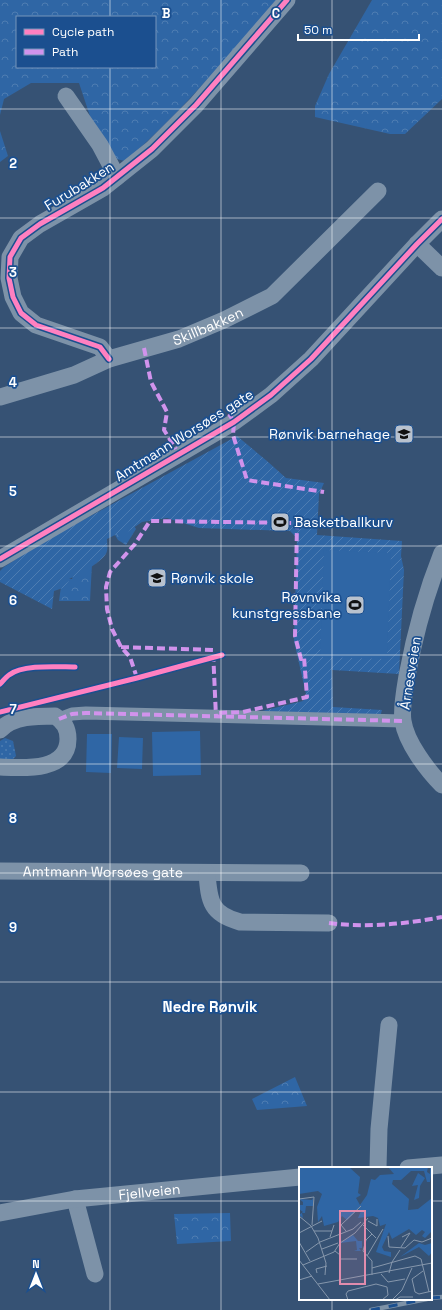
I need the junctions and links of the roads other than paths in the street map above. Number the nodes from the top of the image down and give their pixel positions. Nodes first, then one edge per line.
1 (287, 0) edge
2 (66, 96) dead end
3 (117, 177) junction
4 (378, 191) dead end
5 (442, 219) edge
6 (417, 244) junction
7 (442, 268) edge
8 (109, 359) junction
9 (0, 397) edge
10 (442, 553) edge
11 (0, 559) edge
12 (59, 719) junction
13 (403, 721) junction
14 (0, 730) edge
15 (0, 767) edge
16 (442, 785) edge
17 (0, 871) edge
18 (207, 873) junction
19 (301, 873) dead end
20 (328, 923) dead end
21 (389, 1025) dead end
22 (442, 1165) edge
23 (378, 1167) edge
24 (419, 1167) edge
25 (299, 1177) edge
26 (75, 1199) junction
27 (0, 1213) edge
28 (95, 1274) dead end

1 - 3 street, Furubakken
2 - 3 street
3 - 8 street, Furubakken
4 - 8 street, Skillbakken
5 - 6 street, Amtmann Worsøes gate
6 - 7 street
6 - 11 street, Amtmann Worsøes gate
8 - 9 street, Skillbakken
10 - 13 street, Årnesveien
12 - 13 street
12 - 14 street
12 - 15 street
13 - 16 street, Årnesveien
17 - 18 street, Amtmann Worsøes gate
18 - 19 street, Amtmann Worsøes gate
18 - 20 street
21 - 23 street
22 - 24 street
25 - 26 street, Fjellveien
26 - 27 street, Fjellveien
26 - 28 street

